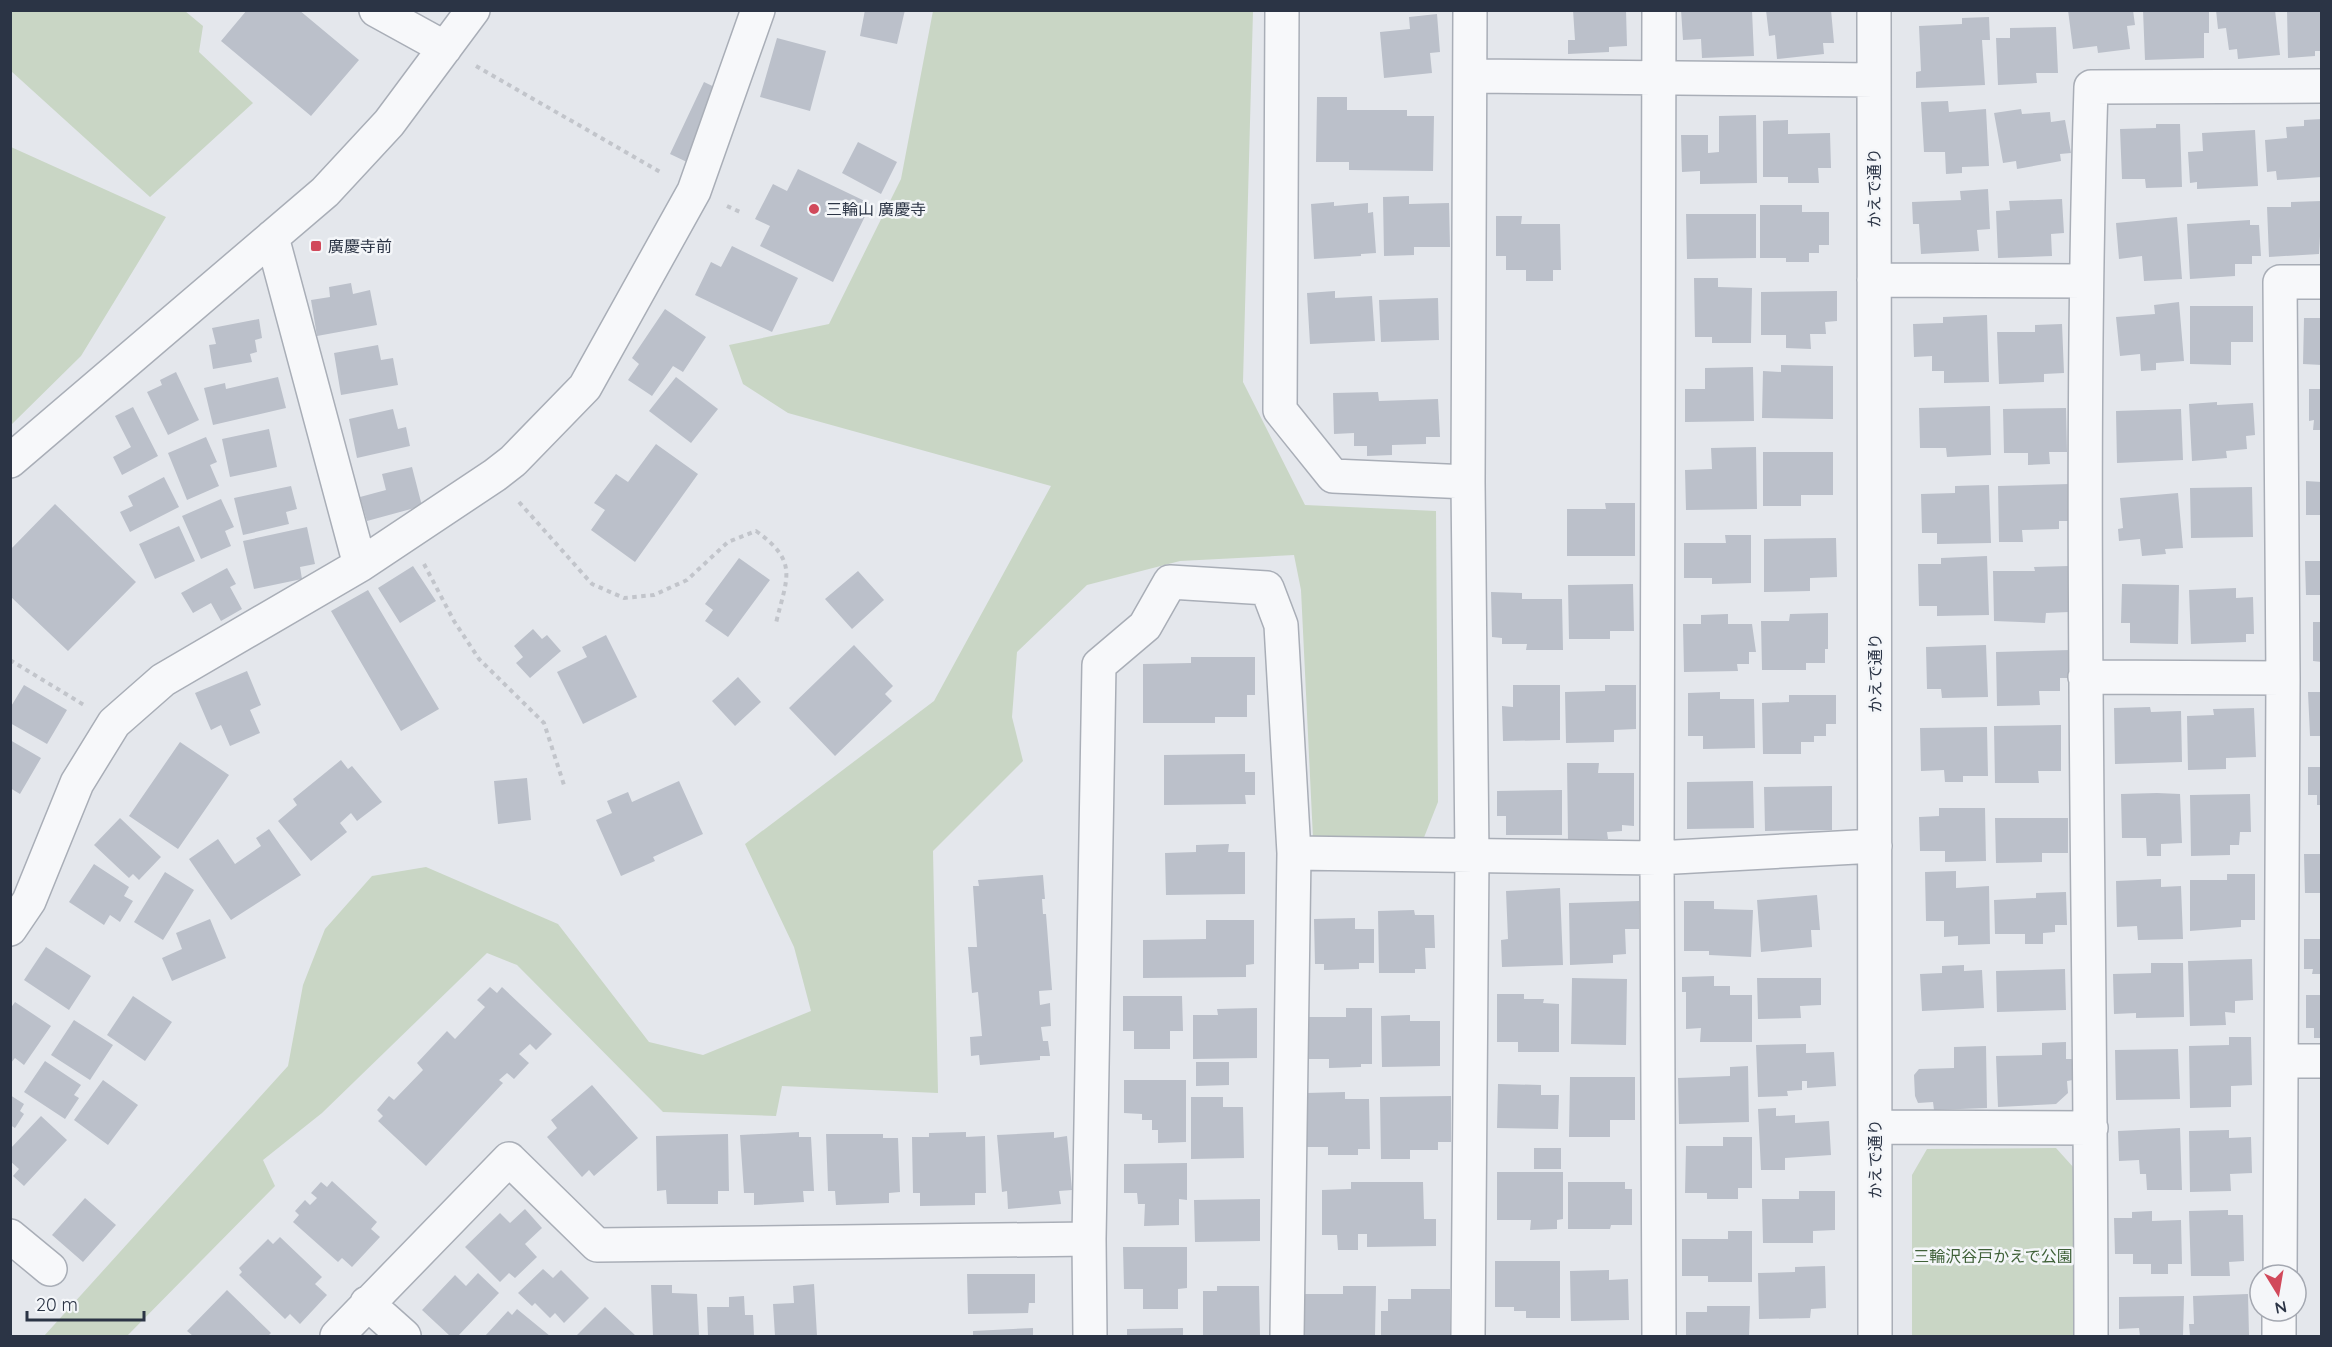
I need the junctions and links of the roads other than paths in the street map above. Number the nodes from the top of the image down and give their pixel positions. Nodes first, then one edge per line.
1 (376, 10) edge
2 (473, 10) edge
3 (758, 10) edge
4 (1282, 10) edge
5 (1470, 10) edge
6 (1659, 10) edge
7 (1874, 10) edge
8 (445, 48) junction
9 (1471, 76) junction
10 (1659, 79) junction
11 (1874, 80) junction
12 (2322, 86) edge
13 (272, 237) junction
14 (1874, 280) junction
15 (2085, 281) junction
16 (2322, 282) edge
17 (10, 461) edge
18 (1468, 482) junction
19 (360, 565) junction
20 (2085, 676) junction
21 (2283, 678) junction
22 (1875, 846) junction
23 (1293, 853) junction
24 (1472, 856) junction
25 (1657, 858) junction
26 (10, 929) edge
27 (2281, 1060) junction
28 (2322, 1061) edge
29 (1875, 1127) junction
30 (2091, 1128) junction
31 (10, 1236) edge
32 (1089, 1239) junction
33 (2280, 1263) edge
34 (50, 1269) dead end
35 (367, 1303) junction
36 (337, 1336) edge
37 (404, 1336) edge
38 (1090, 1336) edge
39 (1287, 1336) edge
40 (1468, 1336) edge
41 (1659, 1336) edge
42 (1875, 1336) edge
43 (2091, 1336) edge

1 - 8 street
2 - 8 street
3 - 19 street
4 - 18 street
5 - 9 street
6 - 10 street
7 - 11 street, かえで通り
8 - 13 street
9 - 10 street
9 - 18 street
10 - 11 street
10 - 25 street
11 - 14 street, かえで通り
12 - 15 street
13 - 17 street
13 - 19 street
14 - 15 street
14 - 22 street, かえで通り
15 - 20 street
16 - 21 street
18 - 24 street
19 - 26 street
20 - 21 street
20 - 30 street
21 - 27 street
22 - 25 street
22 - 29 street, かえで通り
23 - 24 street
23 - 32 street
23 - 39 street
24 - 25 street
24 - 40 street
25 - 41 street
27 - 28 street
27 - 33 street
29 - 30 street
29 - 42 street, かえで通り
30 - 43 street
31 - 34 street
32 - 35 street
32 - 38 street
35 - 36 street
35 - 37 street

